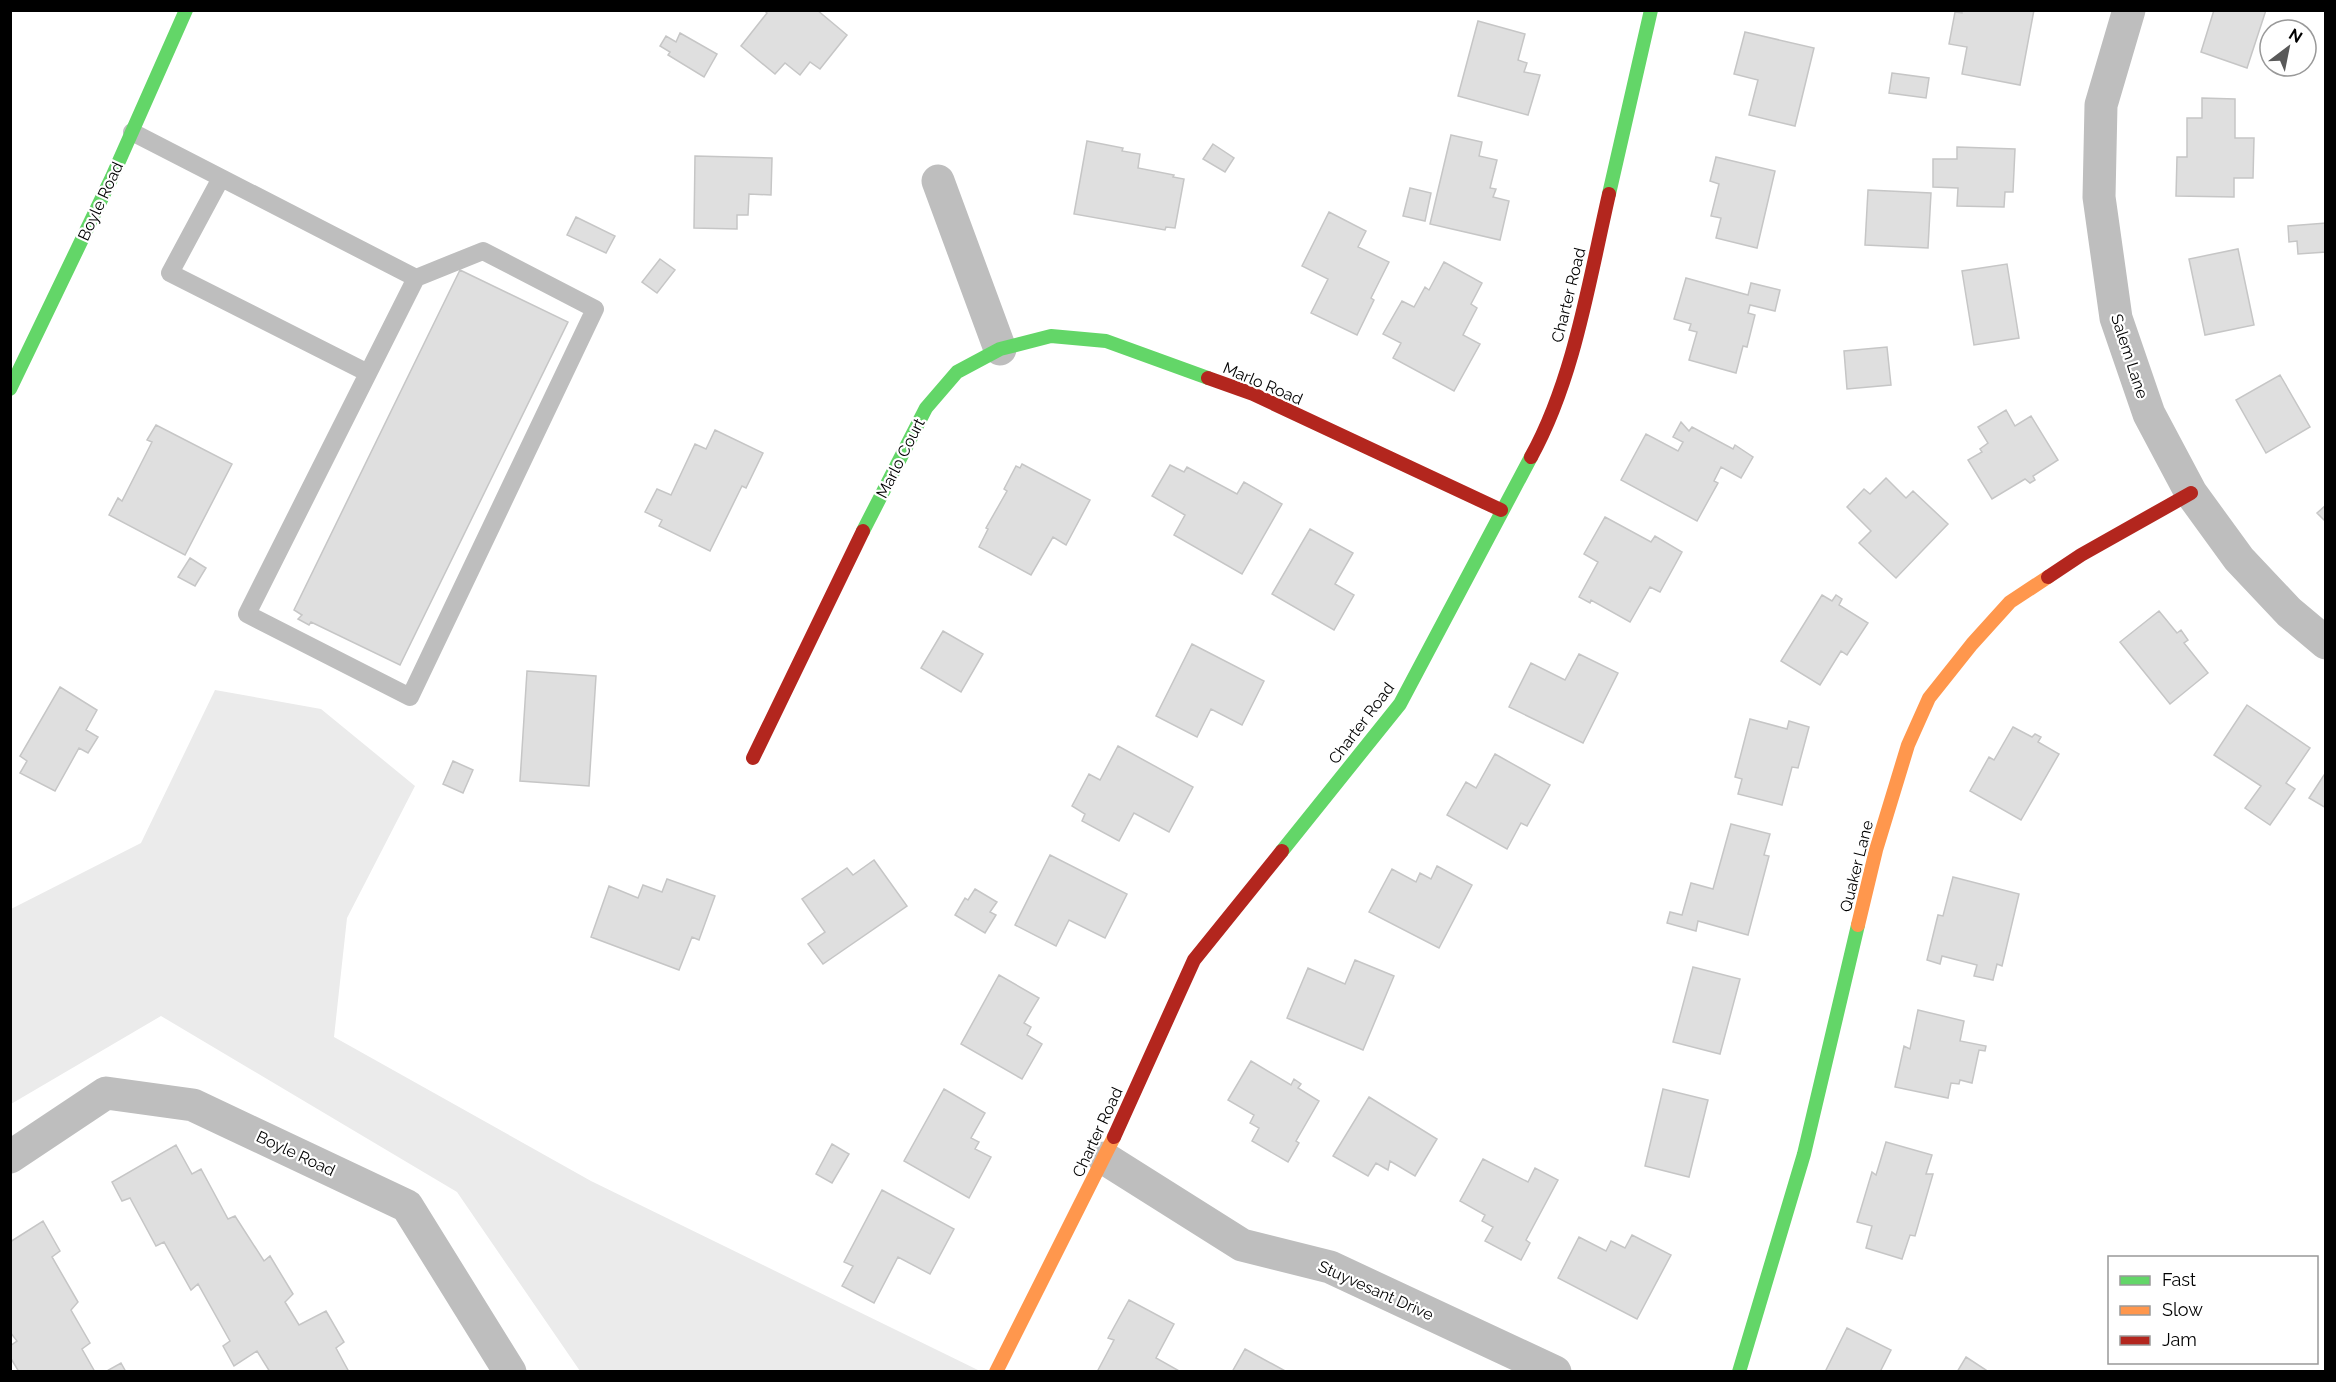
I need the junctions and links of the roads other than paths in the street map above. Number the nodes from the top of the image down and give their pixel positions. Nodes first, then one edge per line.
1 (186, 10) edge
2 (1651, 10) edge
3 (2129, 10) edge
4 (132, 132) junction
5 (220, 178) junction
6 (938, 181) dead end
7 (416, 278) junction
8 (1000, 349) junction
9 (368, 373) junction
10 (10, 389) edge
11 (2191, 493) junction
12 (1501, 510) junction
13 (2325, 643) edge
14 (753, 758) dead end
15 (10, 1157) edge
16 (1104, 1158) junction
17 (510, 1371) edge
18 (996, 1371) edge
19 (1555, 1371) edge
20 (1739, 1371) edge

1 - 4 street, Boyle Road
2 - 12 street, Charter Road
3 - 11 street, Salem Lane
4 - 5 lane
4 - 10 street, Boyle Road
5 - 7 lane
5 - 9 lane
6 - 8 street
7 - 9 lane
7 - 9 lane
8 - 12 street, Marlo Road
8 - 14 street, Marlo Court
11 - 13 street, Salem Lane
11 - 20 street, Quaker Lane
12 - 16 street, Charter Road
15 - 17 street, Boyle Road
16 - 18 street, Charter Road
16 - 19 street, Stuyvesant Drive

